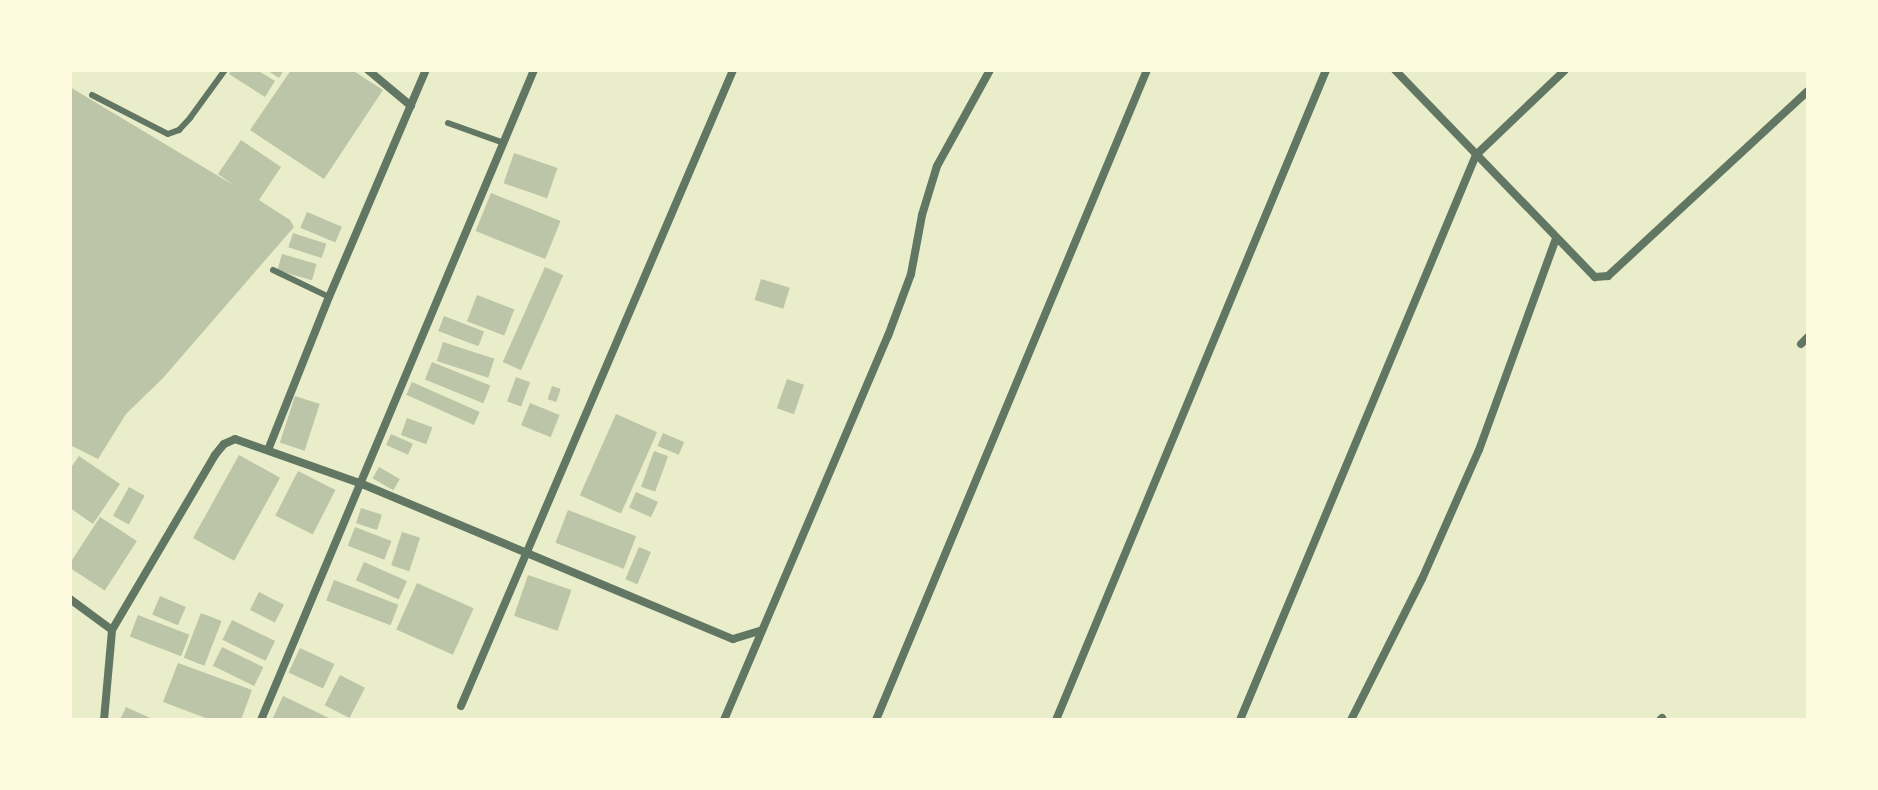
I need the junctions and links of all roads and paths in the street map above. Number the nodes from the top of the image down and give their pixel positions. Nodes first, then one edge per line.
1 (225, 70) edge
2 (368, 70) edge
3 (426, 70) edge
4 (534, 70) edge
5 (733, 70) edge
6 (990, 70) edge
7 (1147, 70) edge
8 (1326, 70) edge
9 (1395, 70) edge
10 (1565, 70) edge
11 (1808, 91) edge
12 (92, 95) dead end
13 (411, 106) junction
14 (448, 123) dead end
15 (504, 143) junction
16 (1476, 155) junction
17 (1556, 239) junction
18 (273, 270) dead end
19 (329, 297) junction
20 (268, 450) junction
21 (362, 484) junction
22 (529, 554) junction
23 (70, 599) edge
24 (112, 630) junction
25 (762, 630) junction
26 (461, 706) dead end
27 (104, 720) edge
28 (261, 720) edge
29 (724, 720) edge
30 (876, 720) edge
31 (1056, 720) edge
32 (1240, 720) edge
33 (1351, 720) edge

1 - 12 lane
2 - 13 street
3 - 13 street
4 - 15 street
5 - 22 street
6 - 25 street
7 - 30 street
8 - 31 street
9 - 16 street
10 - 16 street
11 - 17 street
13 - 19 street
14 - 15 lane
15 - 21 street
16 - 17 street
16 - 32 street
17 - 33 street
18 - 19 lane
19 - 20 street
20 - 21 street
20 - 24 street
21 - 22 street
21 - 28 street
22 - 25 street
22 - 26 street
23 - 24 street
24 - 27 street
25 - 29 street

